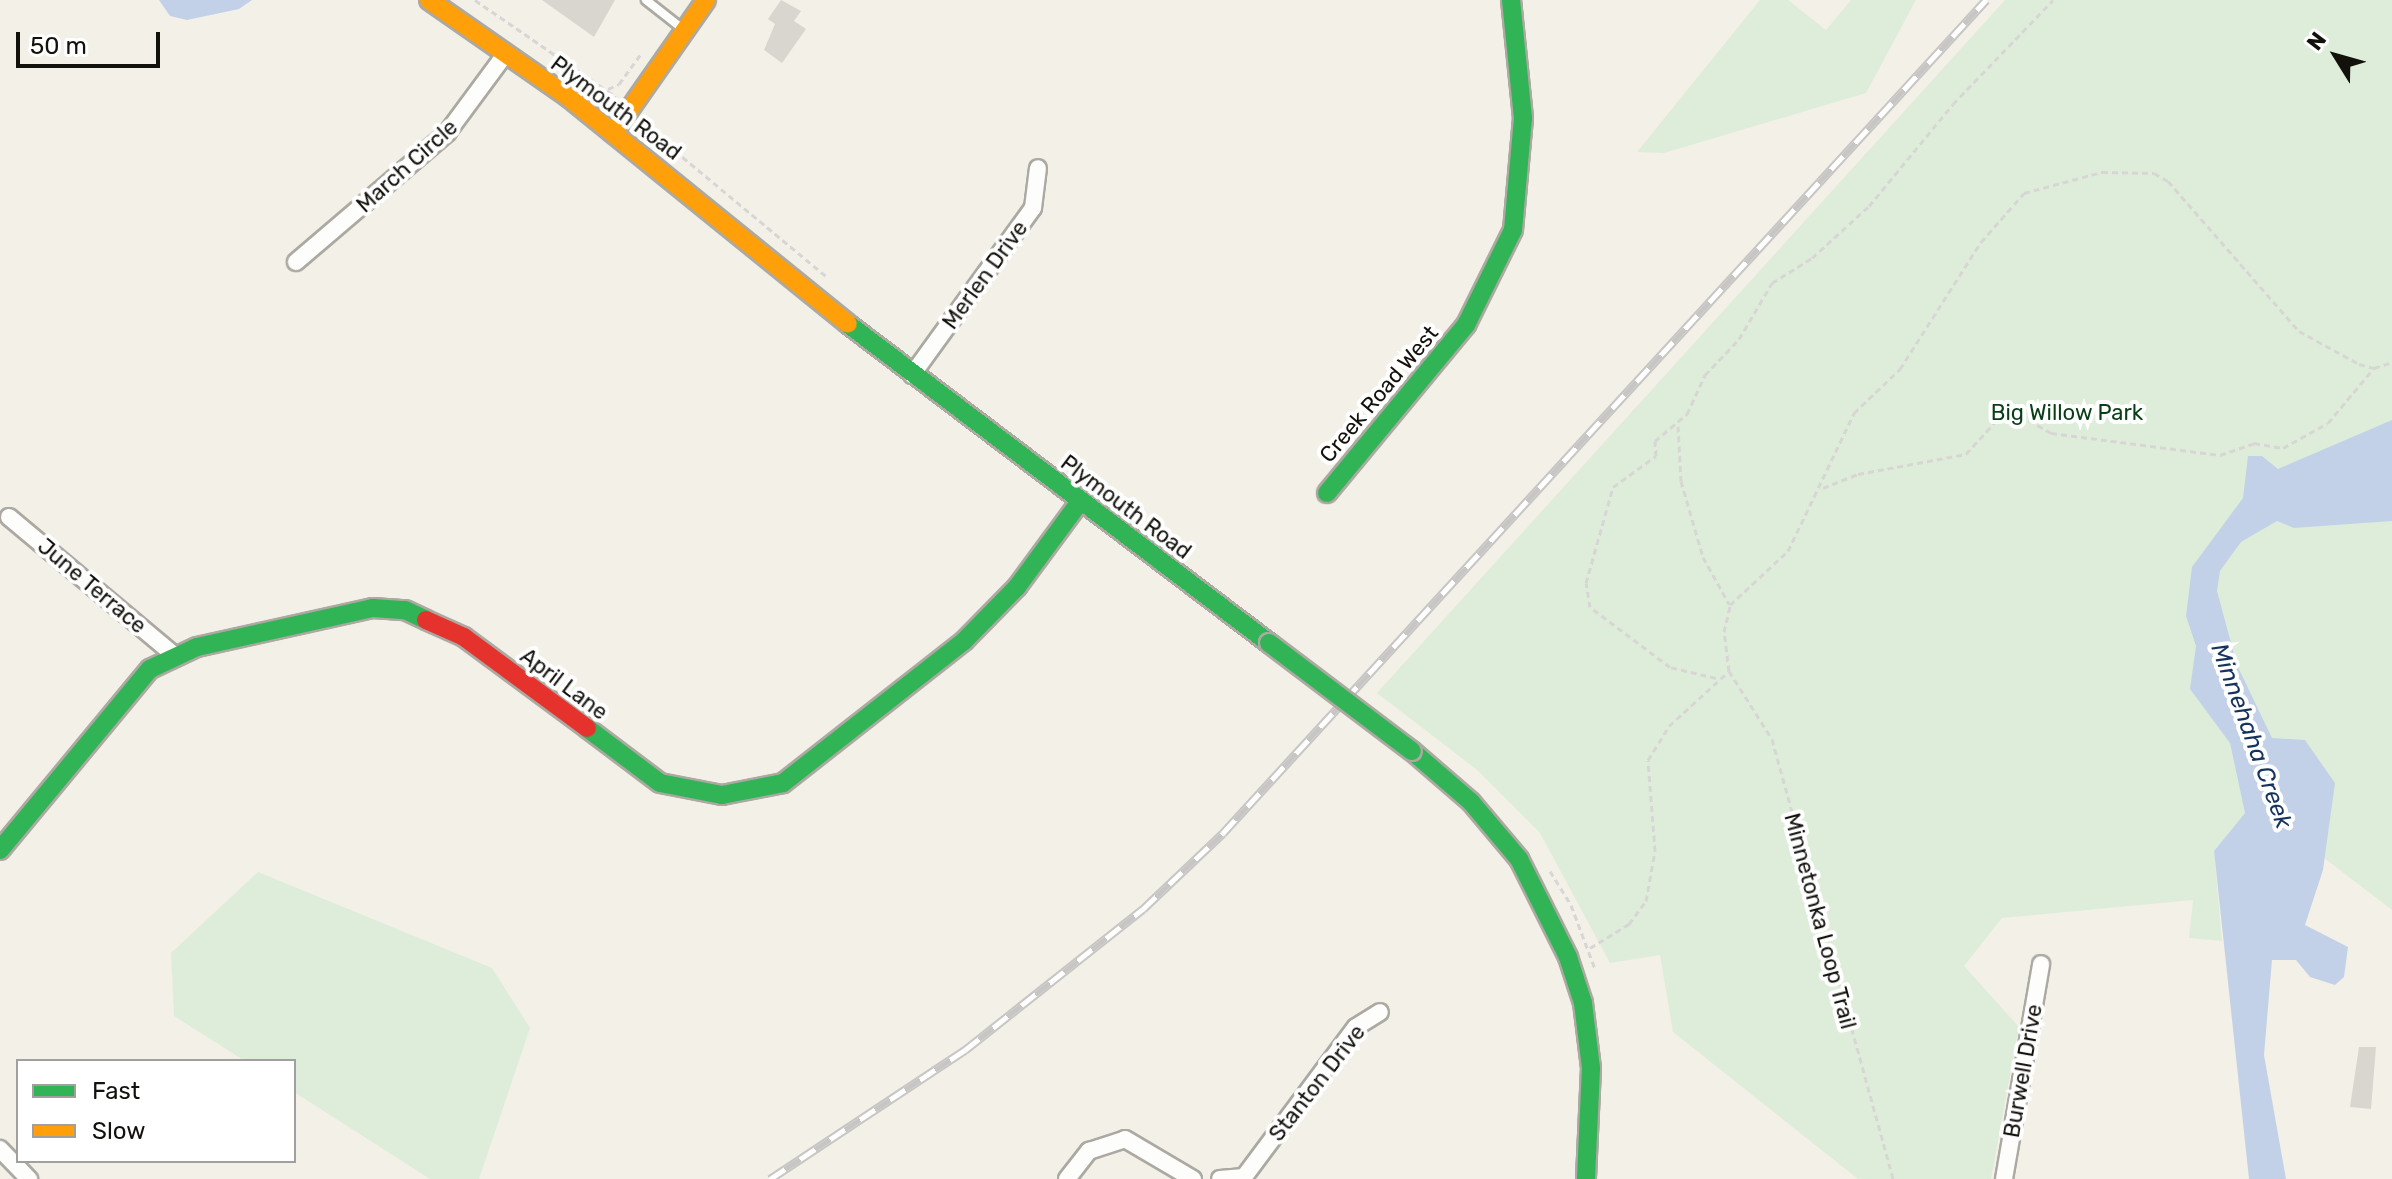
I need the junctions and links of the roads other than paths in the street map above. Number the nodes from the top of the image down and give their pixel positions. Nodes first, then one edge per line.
1 (429, 0) edge
2 (646, 0) edge
3 (706, 0) edge
4 (1511, 0) edge
5 (685, 30) junction
6 (504, 56) junction
7 (613, 133) junction
8 (1038, 168) dead end
9 (296, 262) dead end
10 (912, 375) junction
11 (1327, 493) dead end
12 (1079, 503) junction
13 (9, 517) dead end
14 (174, 655) junction
15 (0, 850) edge
16 (2041, 964) dead end
17 (1380, 1012) dead end
18 (0, 1149) edge
19 (29, 1179) edge
20 (1067, 1179) edge
21 (1193, 1179) edge
22 (1220, 1179) edge
23 (1586, 1179) edge
24 (2004, 1179) edge

1 - 6 street, Plymouth Road
2 - 5 lane
3 - 5 street
4 - 11 street, Creek Road West
5 - 7 street
6 - 7 street, Plymouth Road
6 - 9 street, March Circle
7 - 10 street, Plymouth Road
8 - 10 street, Merlen Drive
10 - 12 street, Plymouth Road
12 - 14 street, April Lane
12 - 23 street, Plymouth Road, bridge
13 - 14 street, June Terrace
14 - 15 street, April Lane
16 - 24 street, Burwell Drive
17 - 22 street, Stanton Drive
18 - 19 street
20 - 21 street

